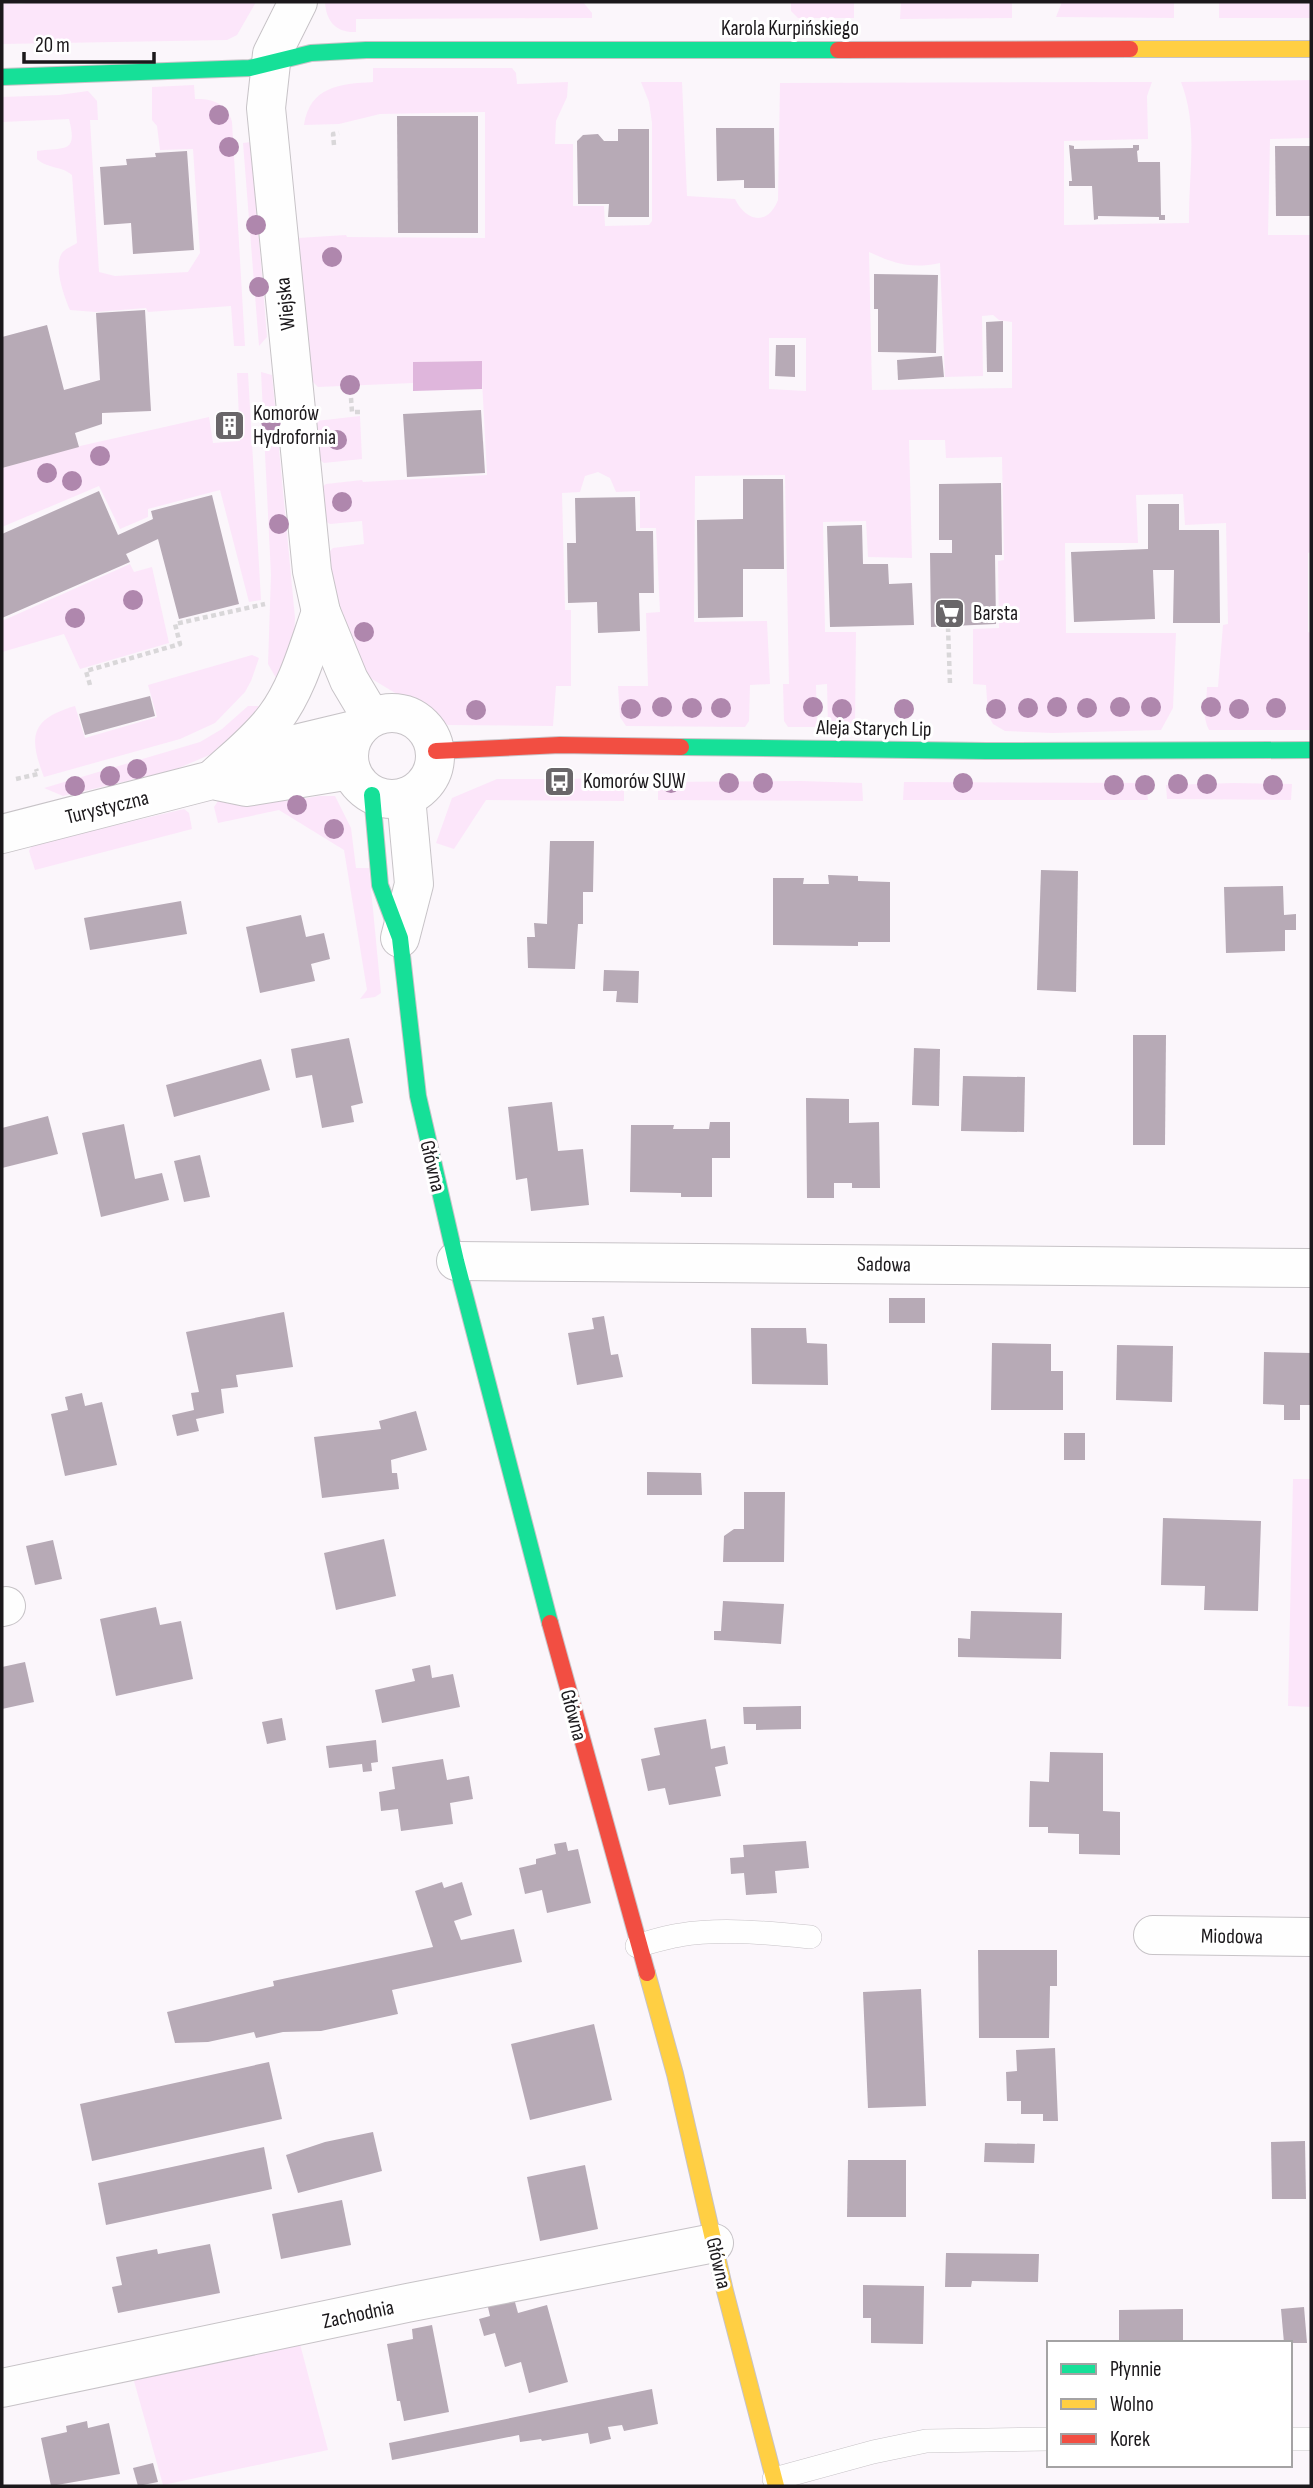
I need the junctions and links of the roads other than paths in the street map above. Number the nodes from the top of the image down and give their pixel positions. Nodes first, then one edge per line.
1 (298, 2) edge
2 (1311, 49) edge
3 (270, 64) junction
4 (2, 77) edge
5 (321, 612) junction
6 (365, 723) junction
7 (1311, 750) edge
8 (436, 751) junction
9 (223, 769) junction
10 (376, 787) junction
11 (2, 834) edge
12 (400, 938) joint
13 (456, 1261) junction
14 (1311, 1268) edge
15 (1153, 1935) dead end
16 (810, 1937) dead end
17 (1311, 1937) edge
18 (637, 1946) junction
19 (714, 2243) junction
20 (2, 2388) edge
21 (1047, 2439) edge
22 (1292, 2439) edge
23 (1311, 2439) edge
24 (775, 2482) edge

1 - 3 street, Wiejska
2 - 3 street, Karola Kurpińskiego
3 - 4 street, Karola Kurpińskiego
3 - 5 street, Wiejska
5 - 6 street, Wiejska
5 - 9 street, Wiejska
6 - 8 street
6 - 9 street, Turystyczna
6 - 10 street
7 - 8 street, Aleja Starych Lip
8 - 10 street
9 - 10 street, Turystyczna
9 - 11 street, Turystyczna
10 - 12 street, Główna
12 - 13 street, Główna
13 - 14 street, Sadowa
13 - 18 street, Główna
15 - 17 street, Miodowa
16 - 18 lane
18 - 19 street, Główna
19 - 20 street, Zachodnia
19 - 24 street, Główna
21 - 24 lane
22 - 23 lane

